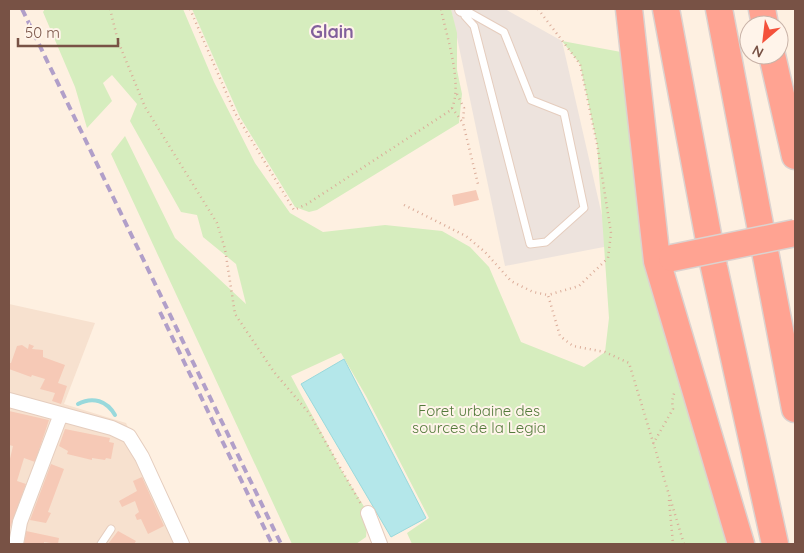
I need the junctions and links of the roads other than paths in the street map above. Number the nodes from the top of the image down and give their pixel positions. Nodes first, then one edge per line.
1 (462, 9) edge
2 (629, 9) edge
3 (666, 9) edge
4 (719, 9) edge
5 (774, 65) edge
6 (795, 156) edge
7 (795, 233) edge
8 (664, 259) junction
9 (9, 400) edge
10 (795, 409) edge
11 (61, 414) junction
12 (368, 513) road end
13 (111, 529) dead end
14 (16, 544) edge
15 (101, 544) edge
16 (182, 544) edge
17 (380, 544) edge
18 (741, 544) edge
19 (775, 544) edge

1 - 1 lane
2 - 8 highway
3 - 19 highway
4 - 10 highway
5 - 6 highway
7 - 8 highway, bridge
8 - 18 highway
9 - 11 street
11 - 14 street
11 - 16 street
12 - 17 street
13 - 15 lane

